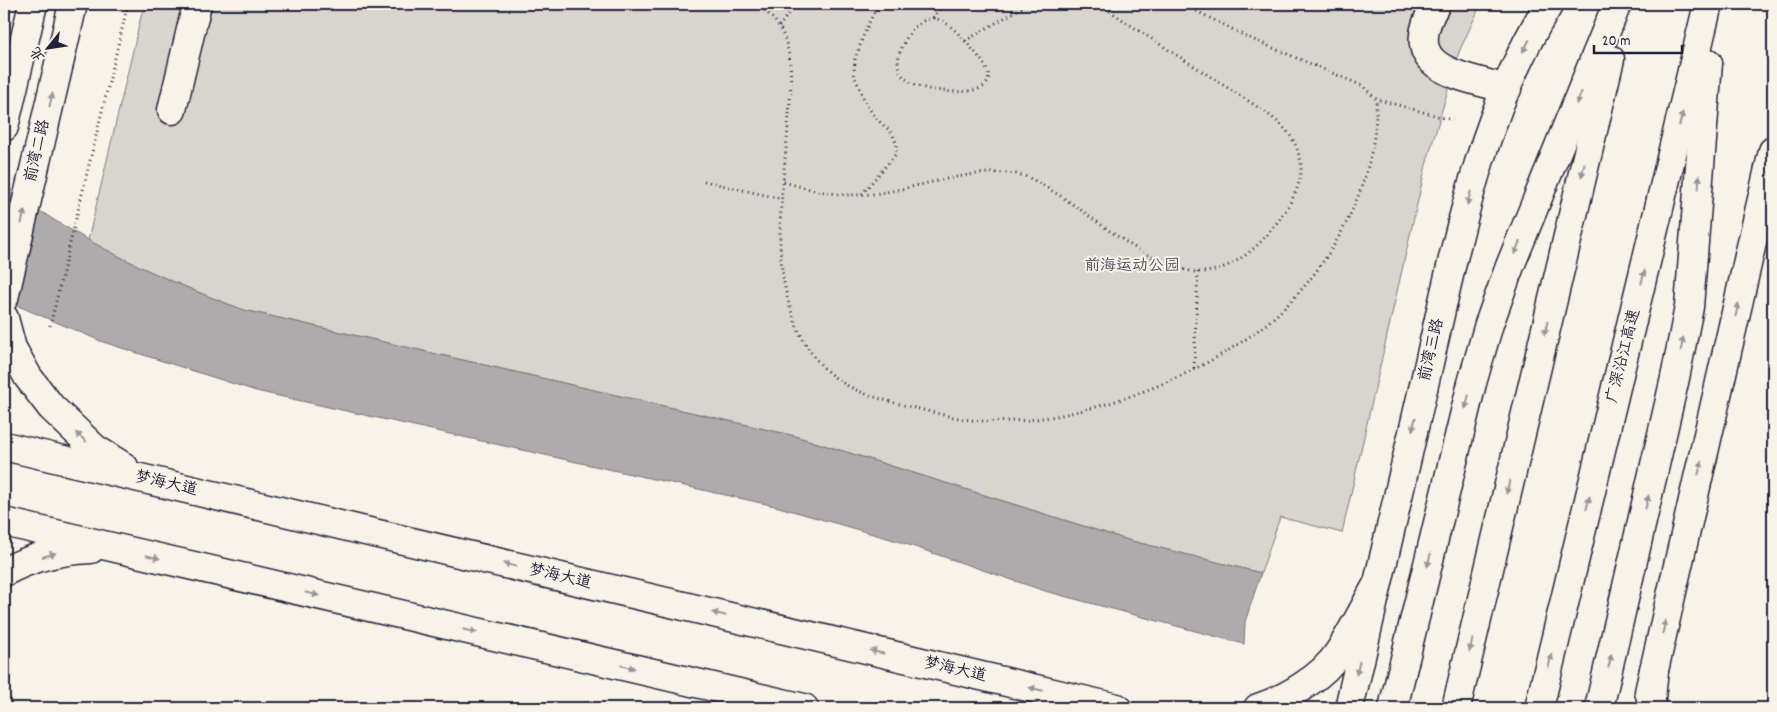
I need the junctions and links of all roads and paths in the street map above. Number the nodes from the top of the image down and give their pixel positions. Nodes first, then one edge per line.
1 (33, 4) edge
2 (73, 4) edge
3 (128, 4) edge
4 (197, 4) edge
5 (757, 4) edge
6 (795, 4) edge
7 (878, 4) edge
8 (942, 4) edge
9 (1028, 4) edge
10 (1100, 4) edge
11 (1183, 4) edge
12 (1436, 4) edge
13 (1549, 4) edge
14 (1617, 4) edge
15 (1623, 4) edge
16 (1708, 4) edge
17 (1714, 4) edge
18 (933, 18) junction
19 (779, 27) junction
20 (966, 41) junction
21 (1507, 89) junction
22 (1376, 99) junction
23 (172, 110) dead end
24 (1452, 120) dead end
25 (4, 127) edge
26 (1773, 151) edge
27 (704, 181) dead end
28 (784, 182) junction
29 (862, 194) junction
30 (782, 199) junction
31 (1198, 271) junction
32 (4, 298) edge
33 (4, 318) edge
34 (50, 326) dead end
35 (1194, 368) junction
36 (4, 446) edge
37 (169, 485) junction
38 (4, 522) edge
39 (114, 548) junction
40 (4, 572) edge
41 (1377, 585) junction
42 (1654, 670) junction
43 (804, 708) edge
44 (1117, 708) edge
45 (1258, 708) edge
46 (1349, 708) edge
47 (1393, 708) edge
48 (1456, 708) edge
49 (1539, 708) edge
50 (1599, 708) edge
51 (1645, 708) edge
52 (1651, 708) edge

1 - 25 main road
32 -> 2 main road, 前湾二路
3 - 34 path
4 - 23 main road
5 - 19 path
6 - 19 path
7 - 29 path
8 - 18 path
9 - 20 path
10 - 31 path
11 - 22 path
12 - 21 main road
13 -> 21 main road, 前湾三路
14 -> 47 main road
15 -> 48 main road
49 -> 16 main road, 广深沿江高速
50 -> 17 main road
18 - 20 path
18 - 20 path
19 - 28 path
21 -> 41 main road, 前湾三路
22 - 24 path
22 - 35 path
42 -> 26 main road
27 - 30 path
28 - 29 path
28 - 30 path
29 - 31 path
30 - 35 path
31 - 35 path
37 -> 33 main road
36 - 37 main road, 梦海大道
44 -> 37 main road, 梦海大道
38 - 39 main road
40 -> 39 main road
39 -> 43 main road
41 - 45 main road
41 -> 46 main road, 前湾三路
42 - 51 main road
42 - 52 main road

